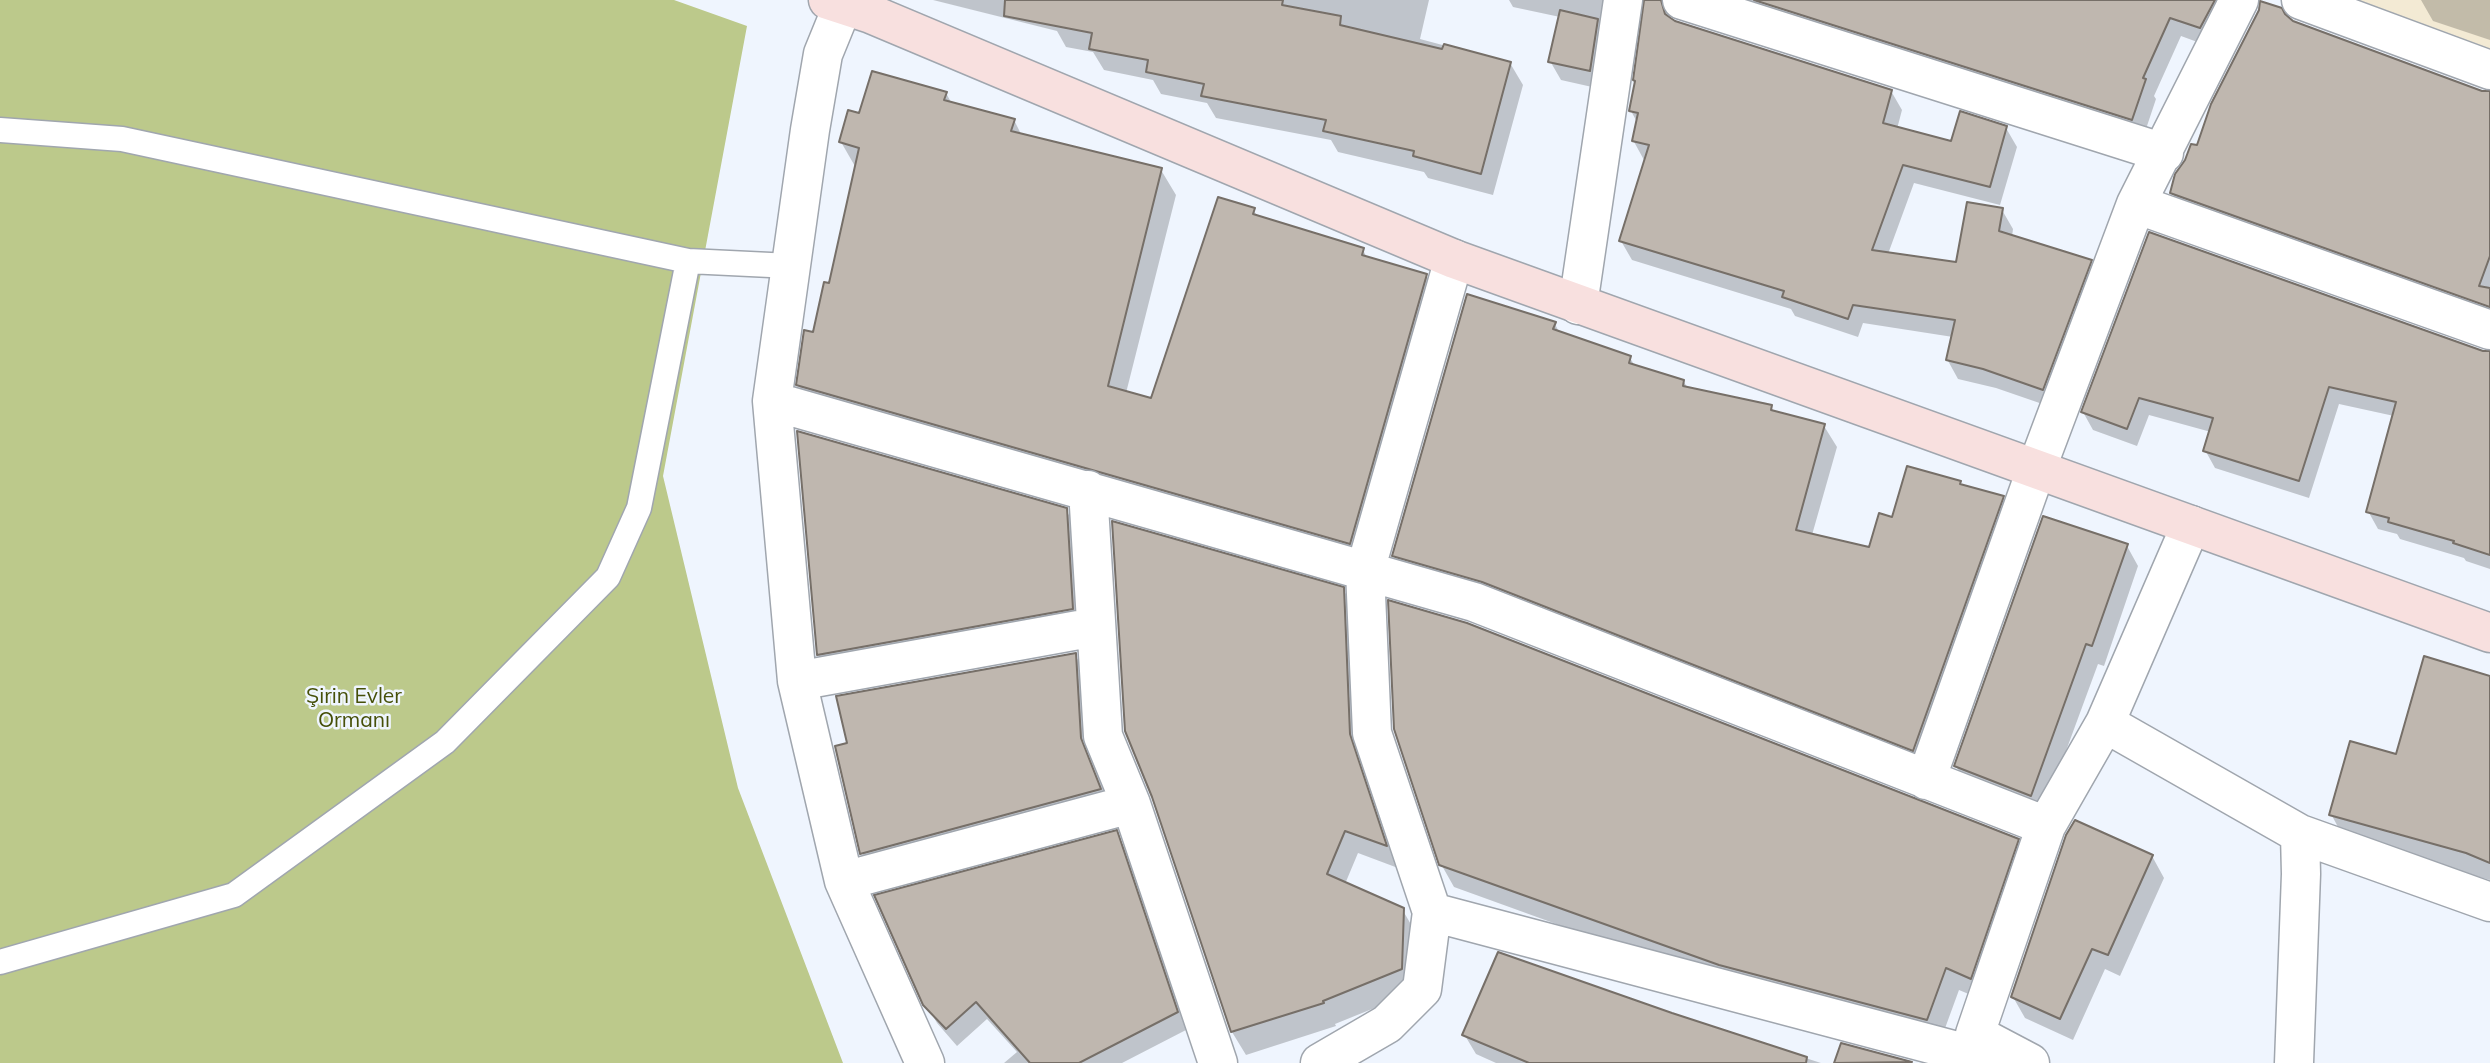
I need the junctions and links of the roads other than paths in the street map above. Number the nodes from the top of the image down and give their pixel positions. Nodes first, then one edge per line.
1 (1623, 0) edge
2 (1682, 0) edge
3 (2239, 0) edge
4 (2301, 0) edge
5 (854, 5) edge
6 (1782, 16) edge
7 (2490, 70) edge
8 (0, 130) edge
9 (2164, 153) junction
10 (2136, 204) junction
11 (1454, 259) junction
12 (688, 261) junction
13 (790, 266) junction
14 (1578, 305) junction
15 (2490, 330) edge
16 (772, 401) junction
17 (2036, 470) junction
18 (1088, 490) junction
19 (2191, 525) junction
20 (1365, 571) junction
21 (1095, 627) junction
22 (2490, 633) edge
23 (797, 681) junction
24 (2105, 723) junction
25 (1926, 780) junction
26 (1131, 804) junction
27 (2046, 825) junction
28 (2300, 834) junction
29 (844, 881) junction
30 (2490, 902) edge
31 (1432, 912) junction
32 (0, 962) edge
33 (1975, 1051) edge
34 (925, 1063) edge
35 (1218, 1063) edge
36 (1320, 1063) edge
37 (2030, 1063) edge
38 (2294, 1063) edge

1 - 14 street
2 - 6 street
3 - 9 street
4 - 7 street
5 - 11 street
5 - 13 street
6 - 9 street
8 - 12 lane
9 - 10 street
10 - 15 street
10 - 17 street
11 - 14 street
11 - 20 street
12 - 13 lane
12 - 32 lane
13 - 16 street
14 - 17 street
16 - 18 street
16 - 23 street
17 - 19 street
17 - 25 street
18 - 20 street
18 - 21 street
19 - 22 street
19 - 24 street
20 - 25 street
20 - 31 street
21 - 23 street
21 - 26 street
23 - 29 street
24 - 27 street
24 - 28 street
25 - 27 street
26 - 29 street
26 - 35 street
27 - 33 street
28 - 30 street
28 - 38 street
29 - 34 street
31 - 33 street
31 - 36 street
33 - 37 street

